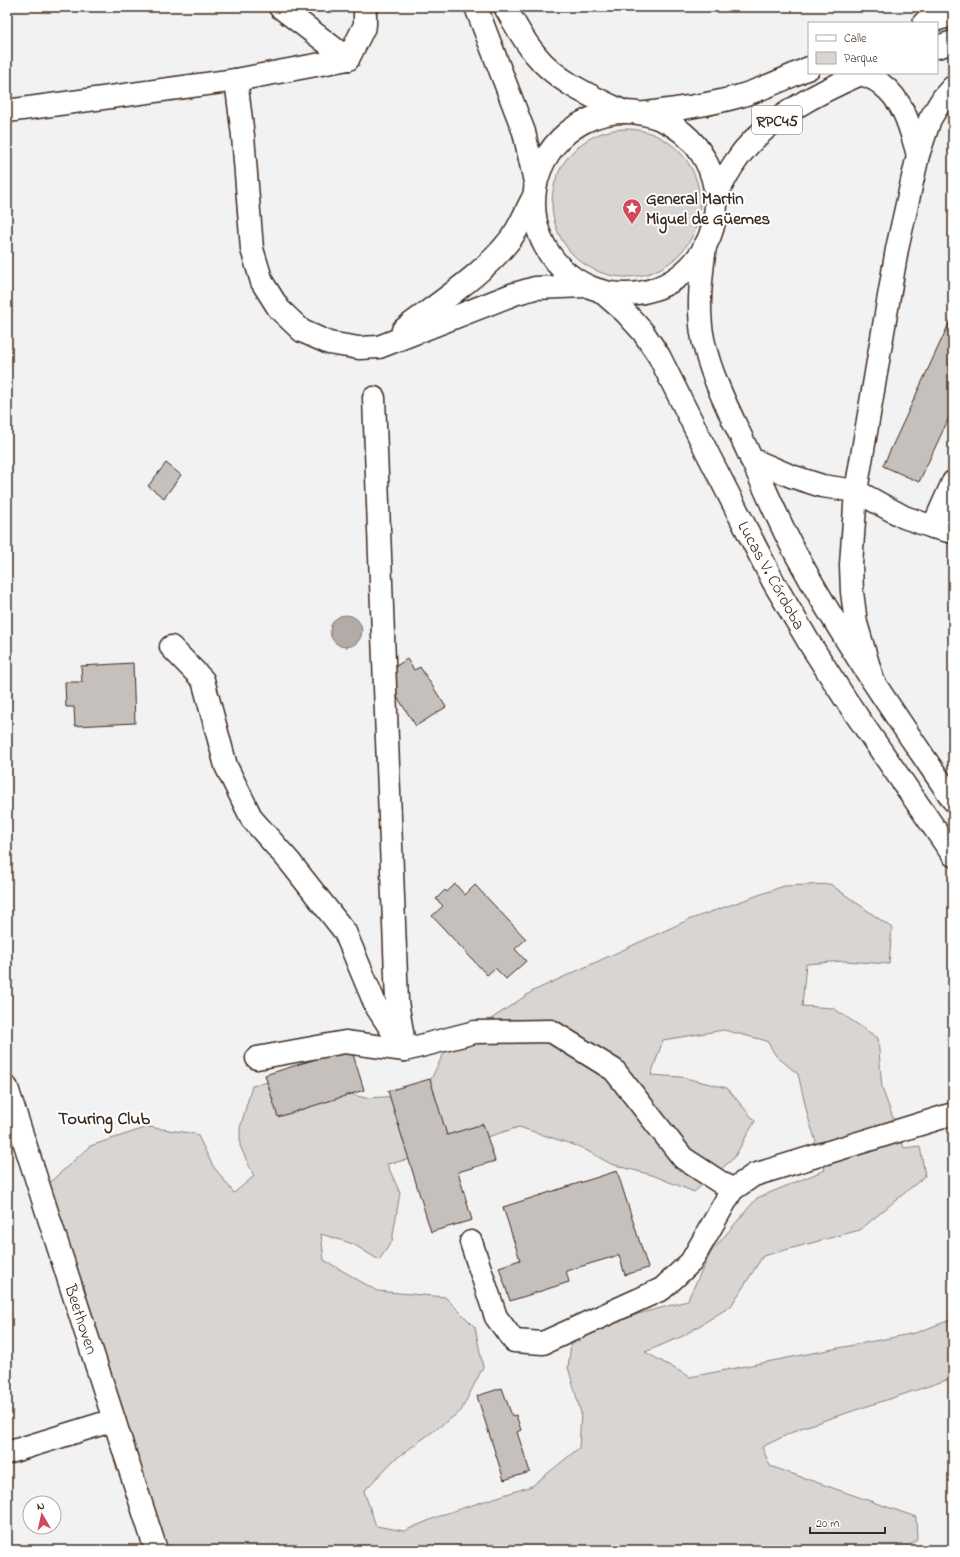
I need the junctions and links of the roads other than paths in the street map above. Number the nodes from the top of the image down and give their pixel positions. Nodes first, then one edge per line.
1 (280, 7) edge
2 (365, 7) edge
3 (476, 7) edge
4 (505, 7) edge
5 (953, 15) edge
6 (928, 22) edge
7 (953, 42) edge
8 (938, 47) edge
9 (348, 59) junction
10 (808, 68) edge
11 (860, 74) edge
12 (864, 74) edge
13 (236, 80) junction
14 (953, 87) edge
15 (7, 111) edge
16 (633, 113) junction
17 (918, 155) junction
18 (534, 190) junction
19 (716, 196) junction
20 (705, 246) junction
21 (594, 289) junction
22 (380, 347) junction
23 (374, 398) dead end
24 (751, 459) junction
25 (953, 482) edge
26 (856, 492) junction
27 (943, 529) edge
28 (171, 647) dead end
29 (874, 683) junction
30 (953, 800) edge
31 (953, 855) edge
32 (406, 1050) junction
33 (256, 1058) dead end
34 (7, 1088) edge
35 (953, 1114) edge
36 (732, 1190) junction
37 (471, 1242) dead end
38 (114, 1420) junction
39 (7, 1453) edge
40 (156, 1550) edge

1 - 9 main road
2 - 9 main road
3 - 18 main road, RPC45
4 - 16 main road, RPC45
5 - 6 main road
7 - 8 main road
9 - 13 main road
10 - 16 main road, RPC45
11 - 19 main road, RPC45
12 - 17 main road
13 - 15 main road
13 - 22 main road
14 - 17 main road
16 - 18 main road, RPC45
16 - 19 main road, RPC45
17 - 26 main road
18 - 21 main road, RPC45
18 - 22 main road
19 - 20 main road, RPC45
20 - 21 main road, RPC45
20 - 24 main road, Lucas V. Córdoba
21 - 22 main road
21 - 31 main road, Lucas V. Córdoba
23 - 32 main road
24 - 26 main road
24 - 29 main road, Lucas V. Córdoba
25 - 27 main road
26 - 27 main road
26 - 29 main road
28 - 32 main road
29 - 30 main road, Lucas V. Córdoba
32 - 33 main road
32 - 36 main road
34 - 38 main road, Beethoven
35 - 36 main road
36 - 37 main road
38 - 39 main road
38 - 40 main road, Beethoven

